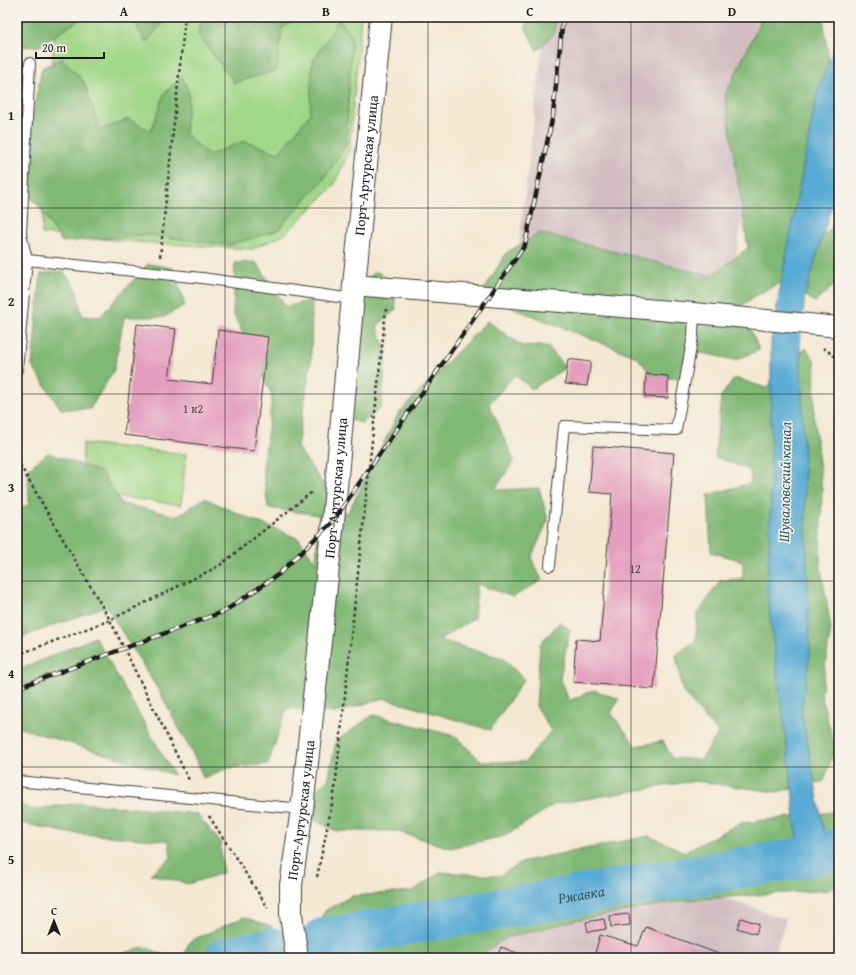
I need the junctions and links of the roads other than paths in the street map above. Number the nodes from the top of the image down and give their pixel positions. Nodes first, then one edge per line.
1 (381, 17) edge
2 (30, 62) dead end
3 (26, 260) junction
4 (354, 292) junction
5 (694, 314) junction
6 (839, 327) edge
7 (17, 370) edge
8 (550, 566) dead end
9 (17, 781) edge
10 (302, 808) junction
11 (297, 958) edge

1 - 4 street, Порт-Артурская улица
2 - 3 lane
3 - 4 lane
3 - 7 lane
4 - 5 street
4 - 10 street, Порт-Артурская улица
5 - 6 street
5 - 8 lane
9 - 10 lane
10 - 11 street, Порт-Артурская улица

